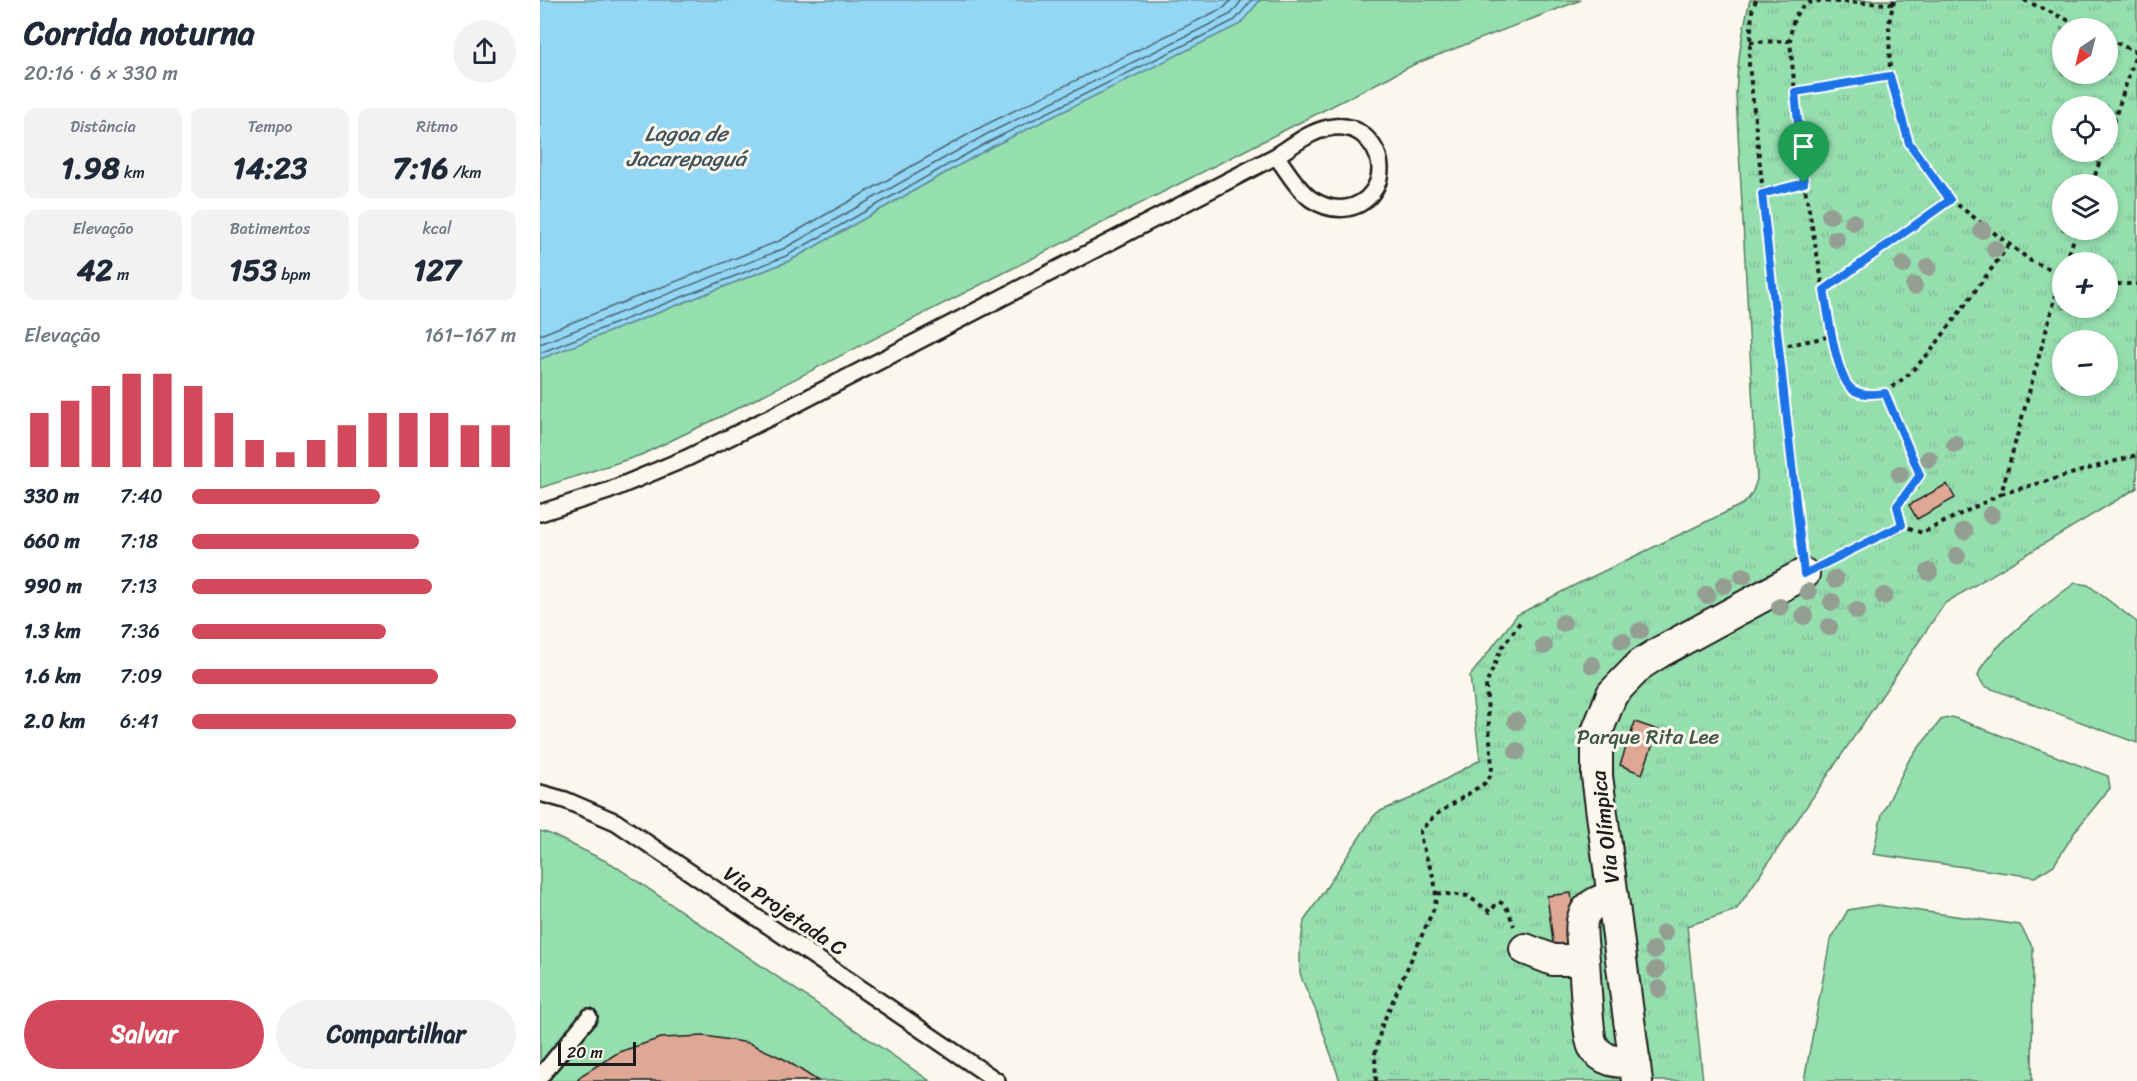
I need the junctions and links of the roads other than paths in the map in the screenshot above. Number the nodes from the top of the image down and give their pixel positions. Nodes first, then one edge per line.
1 (1276, 156) junction
2 (540, 513) edge
3 (1804, 574) road end
4 (540, 793) edge
5 (1613, 897) junction
6 (1526, 949) road end
7 (1584, 960) junction
8 (589, 1017) dead end
9 (1636, 1071) edge
10 (540, 1077) edge
11 (997, 1081) edge

1 - 1 lane
1 - 2 lane
3 - 5 street, Via Olímpica
4 - 11 lane, Via Projetada C
5 - 7 street
5 - 9 street, Via Olímpica
6 - 7 street
7 - 9 street
8 - 10 lane

